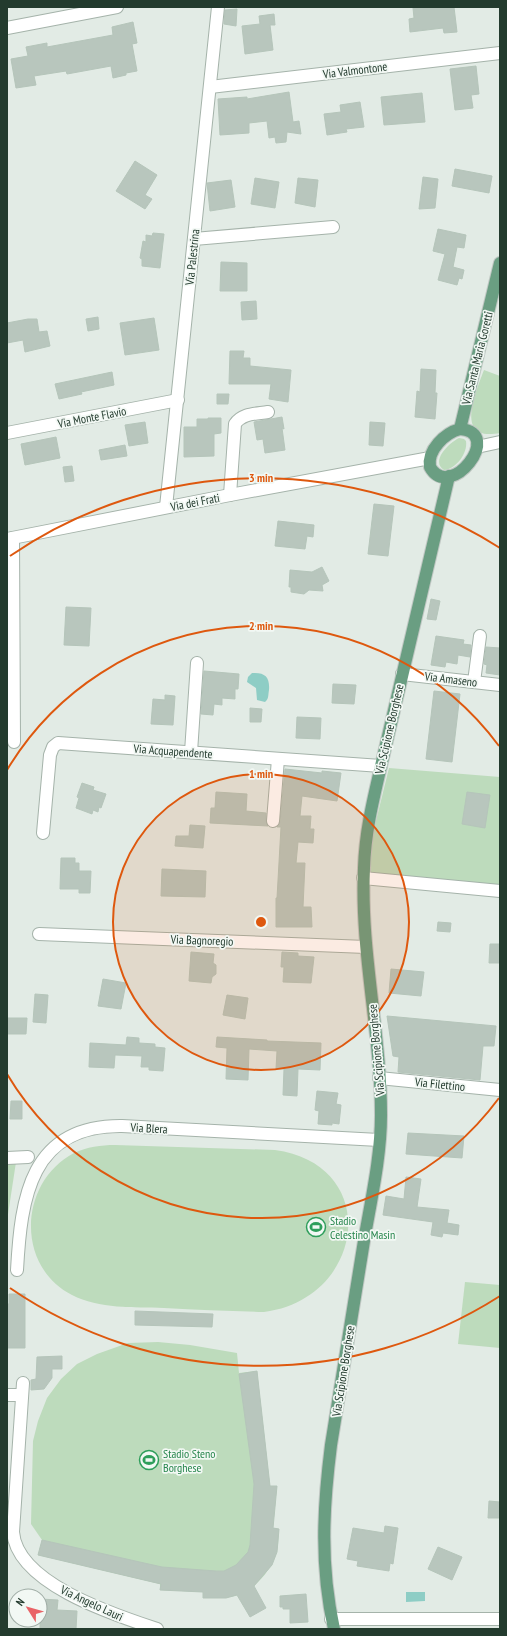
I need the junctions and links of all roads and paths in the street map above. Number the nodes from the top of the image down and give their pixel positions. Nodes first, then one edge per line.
1 (117, 7) edge
2 (218, 7) edge
3 (7, 28) edge
4 (500, 53) edge
5 (210, 87) junction
6 (333, 227) dead end
7 (194, 239) junction
8 (500, 263) edge
9 (178, 400) junction
10 (268, 412) dead end
11 (460, 429) junction
12 (7, 433) edge
13 (500, 442) edge
14 (478, 446) junction
15 (430, 458) junction
16 (449, 476) junction
17 (230, 495) junction
18 (166, 507) junction
19 (10, 538) edge
20 (480, 636) dead end
21 (197, 663) dead end
22 (402, 674) junction
23 (474, 682) junction
24 (500, 685) edge
25 (14, 742) dead end
26 (191, 752) junction
27 (278, 759) junction
28 (380, 766) junction
29 (273, 821) dead end
30 (43, 832) dead end
31 (363, 878) junction
32 (500, 891) edge
33 (39, 934) dead end
34 (366, 947) junction
35 (379, 1078) junction
36 (500, 1090) edge
37 (379, 1140) junction
38 (28, 1157) dead end
39 (7, 1158) edge
40 (17, 1270) dead end
41 (23, 1382) dead end
42 (7, 1395) edge
43 (22, 1395) junction
44 (11, 1543) edge
45 (500, 1619) edge
46 (333, 1624) edge
47 (157, 1629) edge

1 - 3 street
2 - 5 street, Via Palestrina
4 - 5 street, Via Valmontone
5 - 7 street, Via Palestrina
6 - 7 street
7 - 9 street, Via Palestrina
8 - 11 main road, Via Santa Maria Goretti
9 - 12 street, Via Monte Flavio
9 - 18 street, Via Palestrina
10 - 17 street
11 - 14 main road
11 - 15 main road
13 - 14 street
14 - 16 main road
15 - 16 main road
15 - 17 street, Via dei Frati
16 - 22 main road, Via Scipione Borghese
17 - 18 street, Via dei Frati
18 - 19 street, Via dei Frati
19 - 25 street
20 - 23 street
21 - 26 street
22 - 23 street, Via Amaseno
22 - 28 main road, Via Scipione Borghese
23 - 24 street, Via Amaseno
26 - 27 street, Via Acquapendente
26 - 30 street, Via Acquapendente
27 - 28 street, Via Acquapendente
27 - 29 street
28 - 31 main road, Via Scipione Borghese
31 - 32 street
31 - 34 main road, Via Scipione Borghese
33 - 34 street, Via Bagnoregio
34 - 35 main road, Via Scipione Borghese
35 - 36 street, Via Filettino
35 - 37 main road, Via Scipione Borghese
37 - 40 street, Via Blera
37 - 46 main road, Via Scipione Borghese
38 - 39 street
41 - 43 street, Via Angelo Lauri
42 - 43 street
43 - 44 street, Via Angelo Lauri
44 - 47 street, Via Angelo Lauri
45 - 46 street

